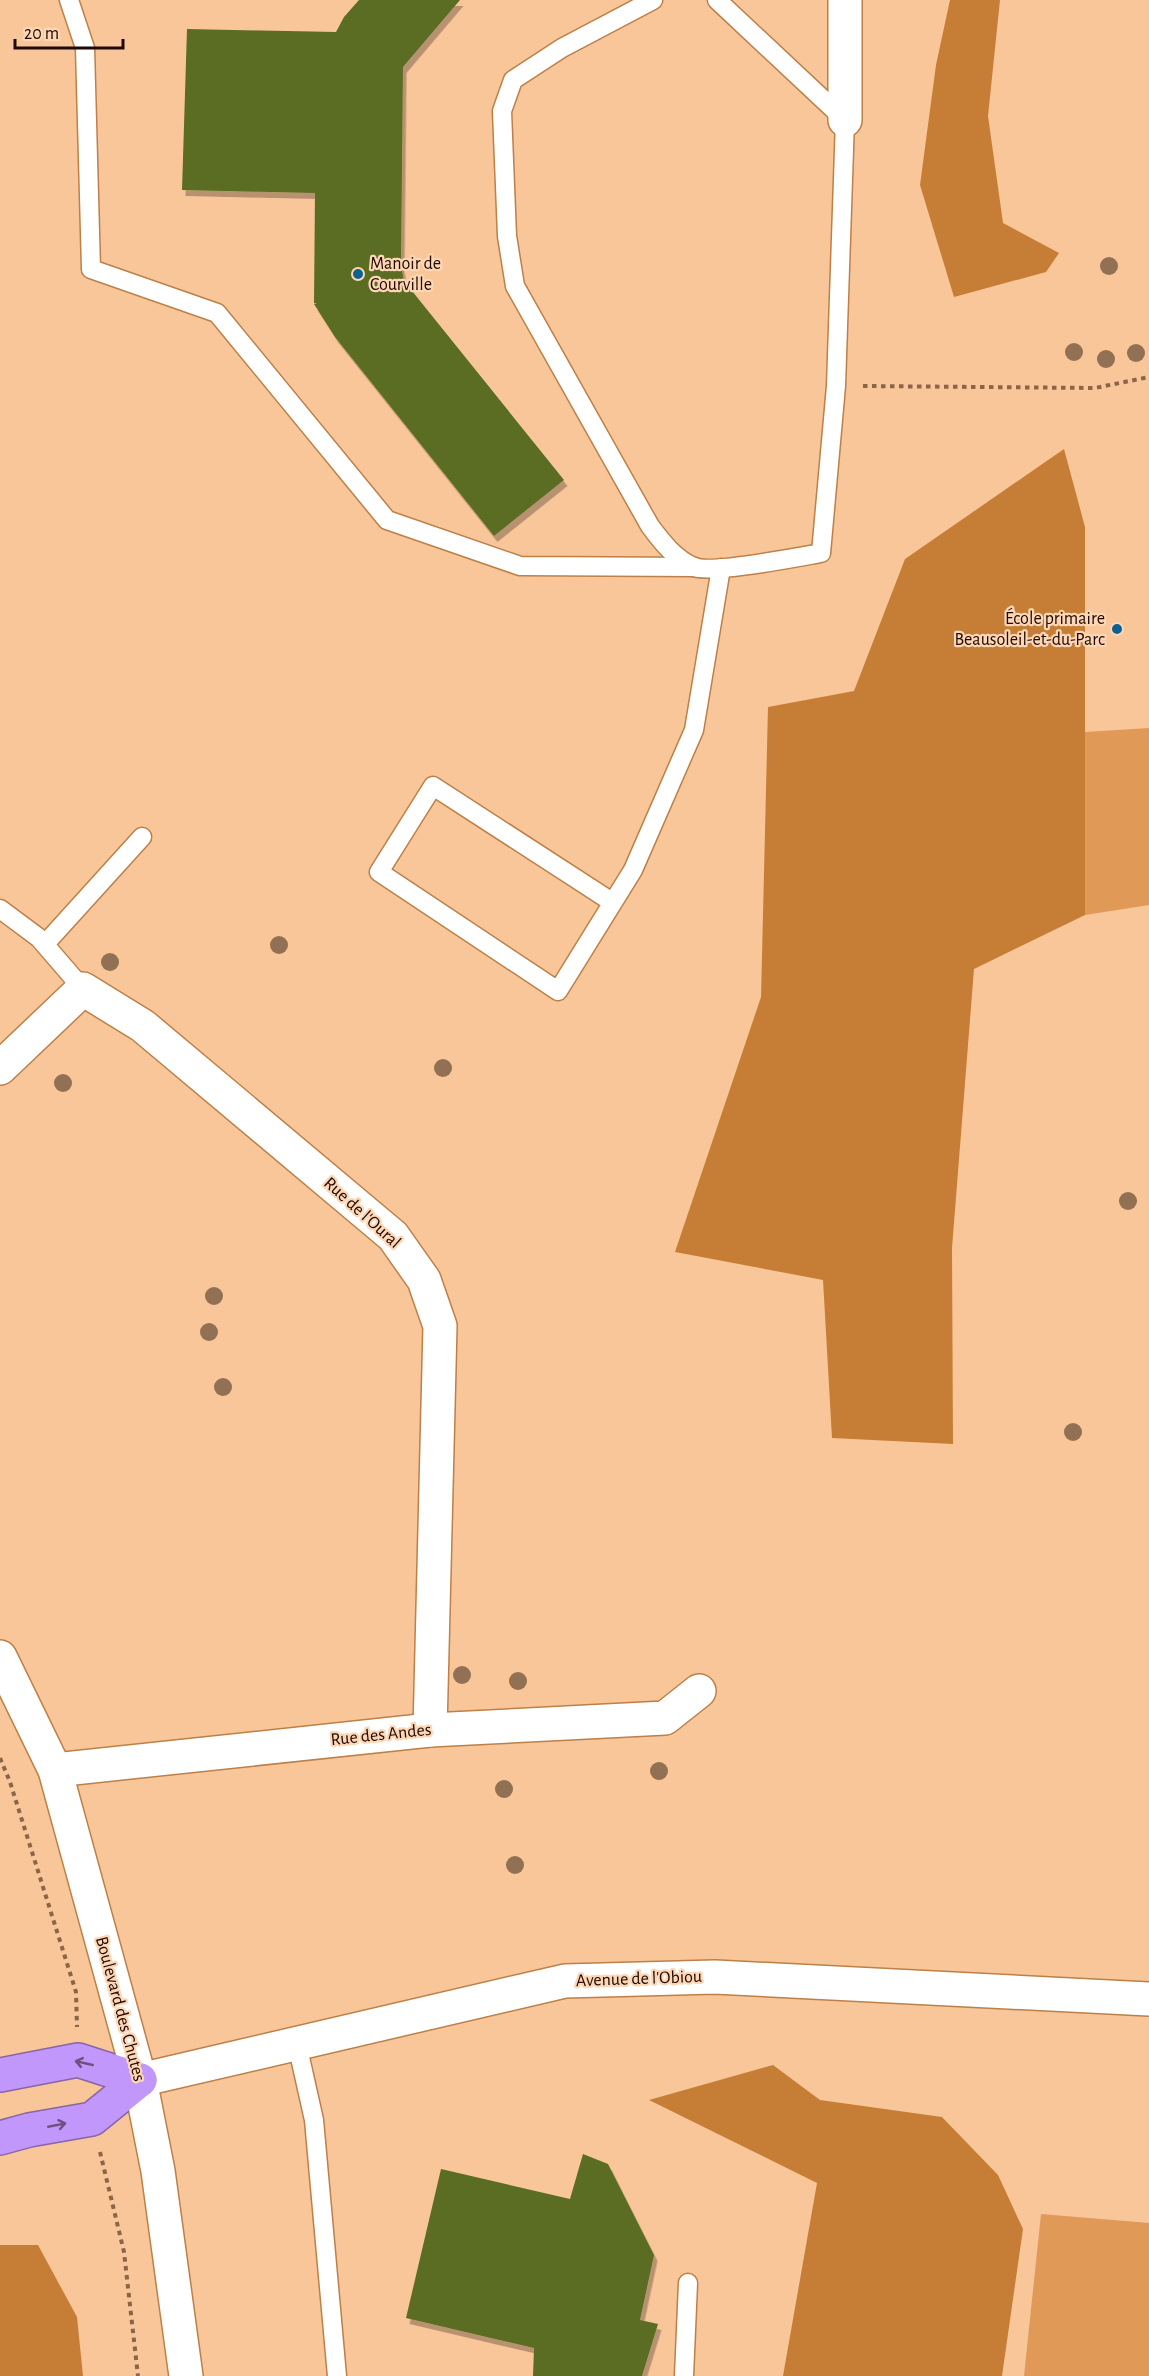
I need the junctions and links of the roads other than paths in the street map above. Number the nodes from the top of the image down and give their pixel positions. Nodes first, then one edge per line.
1 (69, 0) edge
2 (653, 0) edge
3 (717, 0) edge
4 (845, 0) edge
5 (845, 120) junction
6 (695, 567) junction
7 (721, 568) junction
8 (142, 837) dead end
9 (612, 902) junction
10 (0, 909) edge
11 (45, 944) junction
12 (83, 989) junction
13 (0, 1068) edge
14 (0, 1657) edge
15 (699, 1691) dead end
16 (430, 1730) junction
17 (55, 1770) junction
18 (1149, 1999) edge
19 (297, 2044) junction
20 (0, 2074) edge
21 (140, 2080) junction
22 (0, 2138) edge
23 (688, 2283) dead end
24 (186, 2376) edge
25 (338, 2376) edge
26 (684, 2376) edge

1 - 6 lane
2 - 6 lane
3 - 5 lane
4 - 5 street
5 - 7 lane
6 - 7 lane
7 - 9 lane
8 - 11 lane
9 - 9 lane
10 - 11 lane
11 - 12 lane
12 - 13 street
12 - 16 street, Rue de l'Oural
14 - 17 street, Boulevard des Chutes
15 - 16 street, Rue des Andes
16 - 17 street, Rue des Andes
17 - 21 street, Boulevard des Chutes
18 - 19 street, Avenue de l'Obiou
19 - 21 street, Avenue de l'Obiou
19 - 25 lane
21 -> 20 highway
22 -> 21 highway
21 - 24 street, Boulevard des Chutes
23 - 26 lane

